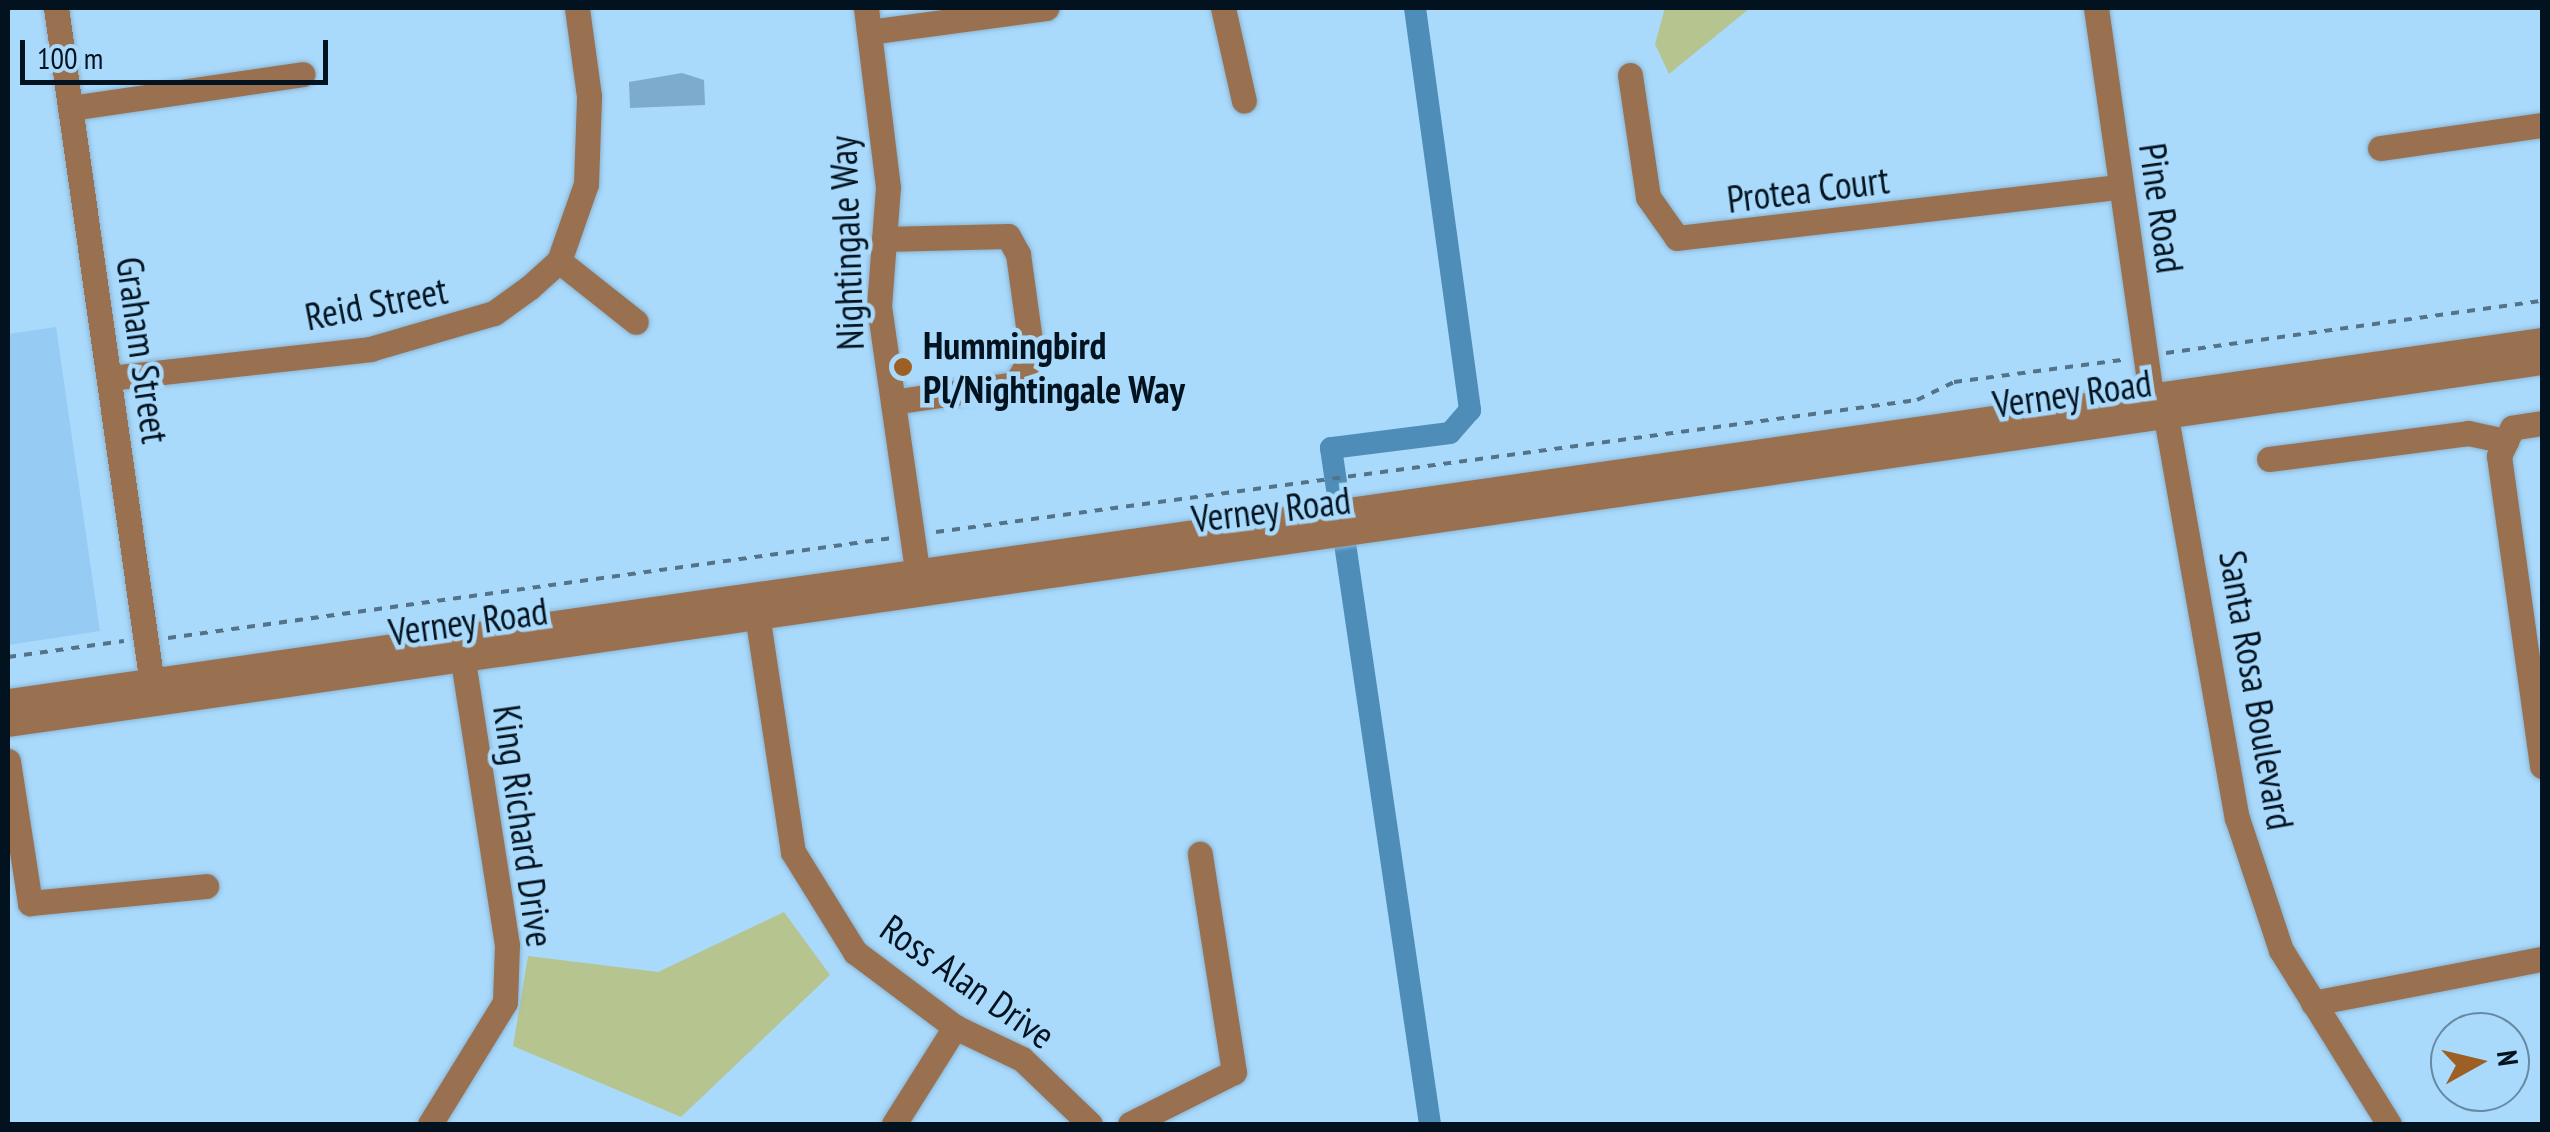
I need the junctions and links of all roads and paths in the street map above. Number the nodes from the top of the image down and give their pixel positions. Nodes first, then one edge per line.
1 (56, 8) edge
2 (577, 8) edge
3 (1046, 8) edge
4 (1223, 8) edge
5 (2096, 8) edge
6 (868, 20) edge
7 (302, 74) dead end
8 (1630, 75) dead end
9 (1244, 101) dead end
10 (70, 108) junction
11 (2542, 124) edge
12 (2380, 148) dead end
13 (2121, 187) junction
14 (884, 240) junction
15 (558, 261) junction
16 (2542, 301) edge
17 (636, 322) dead end
18 (2542, 340) edge
19 (2146, 356) junction
20 (2542, 362) edge
21 (109, 378) junction
22 (893, 402) junction
23 (2157, 411) junction
24 (2542, 424) edge
25 (2506, 440) junction
26 (2269, 459) dead end
27 (912, 536) junction
28 (919, 584) junction
29 (756, 607) junction
30 (146, 639) junction
31 (461, 649) junction
32 (8, 657) edge
33 (154, 692) junction
34 (8, 701) edge
35 (8, 724) edge
36 (8, 761) edge
37 (2542, 766) edge
38 (1200, 854) dead end
39 (206, 886) dead end
40 (2542, 959) edge
41 (2313, 1003) junction
42 (956, 1027) junction
43 (430, 1124) edge
44 (894, 1124) edge
45 (1090, 1124) edge
46 (1130, 1124) edge
47 (2389, 1124) edge

1 - 10 street, Graham Street
2 - 15 street
3 - 6 street
4 - 9 street
5 - 13 street, Pine Road
6 - 14 street, Nightingale Way
7 - 10 street
8 - 13 street, Protea Court
10 - 21 street, Graham Street
11 - 12 street
13 - 19 street, Pine Road
14 - 22 street, Nightingale Way
14 - 22 street
15 - 17 street
15 - 21 street, Reid Street
16 - 19 path
18 - 23 street, Verney Road
19 - 23 street, Pine Road
19 - 27 path
20 - 23 street, Verney Road
21 - 30 street, Graham Street
22 - 27 street, Nightingale Way
23 - 28 street, Verney Road
23 - 41 street, Santa Rosa Boulevard
24 - 25 street
25 - 26 street
25 - 37 street
27 - 28 street, Nightingale Way
27 - 30 path
28 - 29 street, Verney Road
29 - 31 street, Verney Road
29 - 42 street, Ross Alan Drive
30 - 32 path
30 - 33 street, Graham Street
31 - 33 street, Verney Road
31 - 43 street, King Richard Drive
33 - 34 street, Verney Road
33 - 35 street, Verney Road
36 - 39 street
38 - 46 street
40 - 41 street
41 - 47 street, Santa Rosa Boulevard
42 - 44 street
42 - 45 street, Ross Alan Drive

